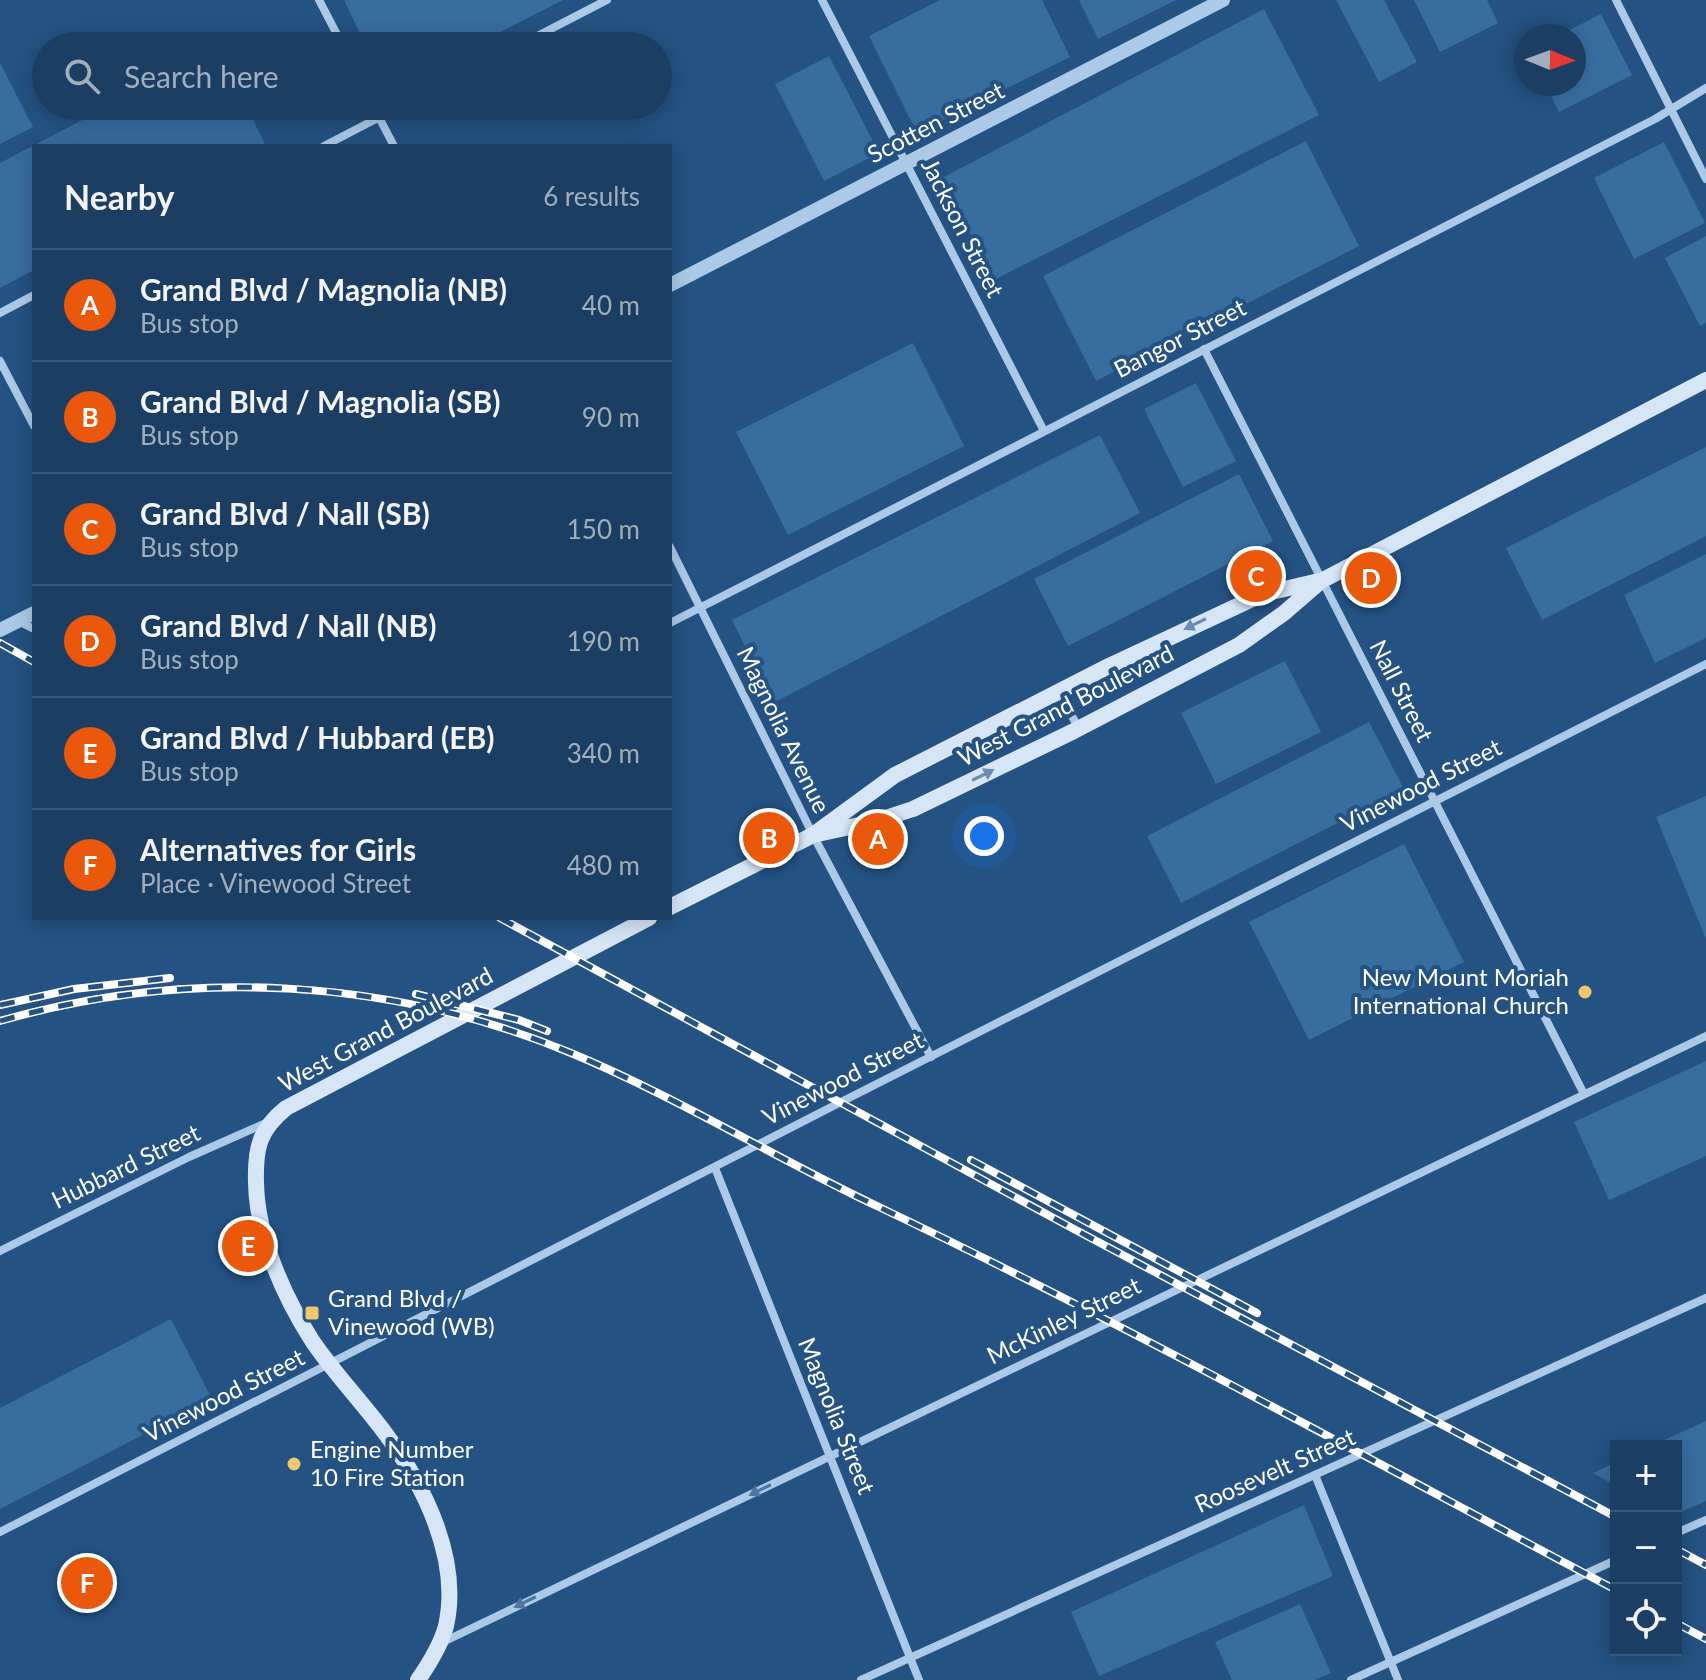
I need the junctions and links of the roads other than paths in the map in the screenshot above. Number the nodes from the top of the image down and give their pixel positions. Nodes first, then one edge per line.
1 (319, 0) edge
2 (607, 0) edge
3 (822, 0) edge
4 (1223, 0) edge
5 (1616, 0) edge
6 (336, 32) edge
7 (545, 32) edge
8 (1706, 88) edge
9 (1670, 109) junction
10 (373, 120) edge
11 (381, 120) edge
12 (328, 144) edge
13 (393, 144) edge
14 (906, 164) junction
15 (1706, 179) edge
16 (672, 284) edge
17 (32, 296) edge
18 (0, 313) edge
19 (1204, 349) junction
20 (0, 361) edge
21 (1706, 380) edge
22 (32, 422) edge
23 (1044, 431) junction
24 (672, 551) edge
25 (1321, 581) junction
26 (701, 607) junction
27 (32, 614) edge
28 (18, 621) junction
29 (672, 622) edge
30 (32, 628) edge
31 (0, 630) edge
32 (1705, 669) edge
33 (1059, 692) junction
34 (1079, 729) junction
35 (1435, 801) junction
36 (813, 835) junction
37 (672, 906) edge
38 (645, 920) edge
39 (1706, 1036) edge
40 (931, 1057) junction
41 (1584, 1094) junction
42 (270, 1121) junction
43 (715, 1168) junction
44 (0, 1251) edge
45 (1706, 1298) edge
46 (330, 1364) junction
47 (830, 1456) junction
48 (1315, 1475) junction
49 (1706, 1520) edge
50 (1682, 1530) edge
51 (0, 1532) edge
52 (1610, 1563) edge
53 (440, 1643) junction
54 (910, 1658) junction
55 (1391, 1662) junction
56 (418, 1680) edge
57 (861, 1680) edge
58 (919, 1680) edge
59 (1351, 1680) edge
60 (1398, 1680) edge

1 - 6 street
2 - 7 street
3 - 14 street, Jackson Street
4 - 14 street, Scotten Street
5 - 9 street
8 - 9 street, Bangor Street
9 - 15 street
9 - 19 street, Bangor Street
10 - 12 street
11 - 13 street
14 - 16 street, Scotten Street
14 - 23 street, Jackson Street
17 - 18 street
19 - 23 street, Bangor Street
19 - 25 street, Nall Street
20 - 22 street
21 - 25 main road, West Grand Boulevard
23 - 26 street, Bangor Street
24 - 26 street, Magnolia Avenue
25 -> 33 main road, West Grand Boulevard
25 - 34 main road, West Grand Boulevard
25 - 35 street, Nall Street
26 - 29 street, Bangor Street
26 - 36 street, Magnolia Avenue
27 - 28 street
28 - 30 street
28 - 31 street
32 - 35 street, Vinewood Street
33 - 34 street
33 - 36 main road, West Grand Boulevard
36 -> 34 main road, West Grand Boulevard
35 - 40 street, Vinewood Street
35 - 41 street, Nall Street
36 - 37 main road, West Grand Boulevard
36 - 40 street, Magnolia Avenue
38 - 42 main road, West Grand Boulevard
39 - 41 street, McKinley Street
40 - 43 street, Vinewood Street
41 - 47 street, McKinley Street
42 - 44 street, Hubbard Street
42 - 46 main road, West Grand Boulevard
43 - 46 street, Vinewood Street
43 - 47 street, Magnolia Street
45 - 48 street, Roosevelt Street
46 - 51 street, Vinewood Street
46 - 53 main road, West Grand Boulevard
47 -> 53 street, McKinley Street
47 - 54 street, Magnolia Street
48 - 54 street, Roosevelt Street
48 - 55 street
49 - 50 street
52 - 55 street
53 - 56 main road, West Grand Boulevard
54 - 57 street, Roosevelt Street
54 - 58 street, Magnolia Street
55 - 59 street
55 - 60 street

